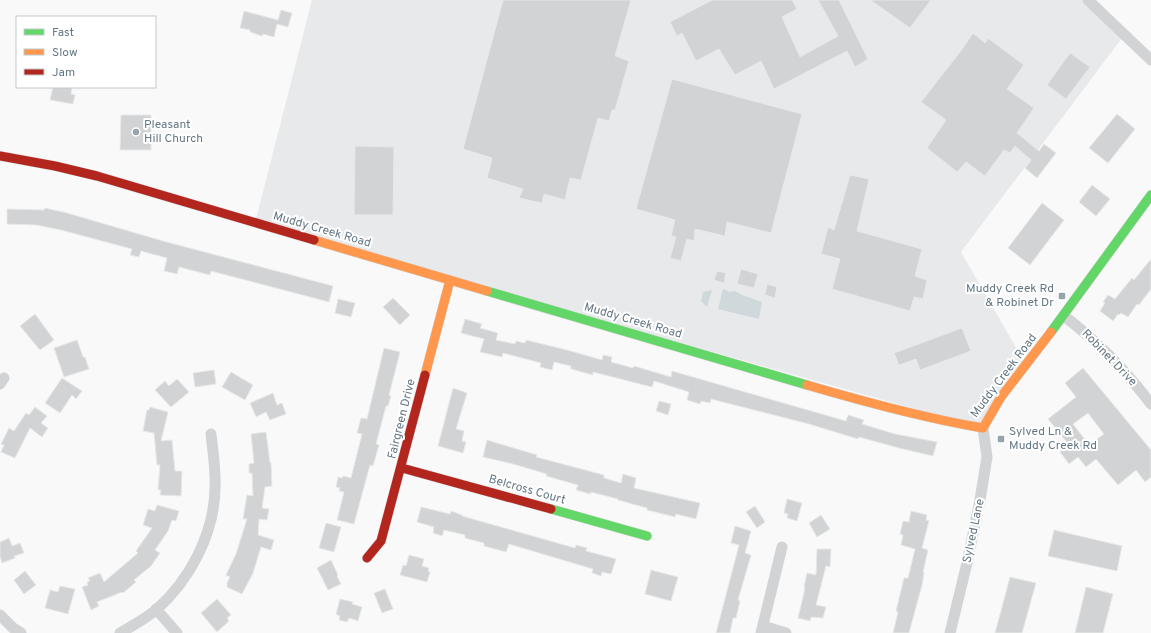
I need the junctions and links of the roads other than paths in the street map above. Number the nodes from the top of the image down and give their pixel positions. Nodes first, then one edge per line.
1 (1088, 0) edge
2 (1151, 60) edge
3 (0, 156) edge
4 (1151, 195) edge
5 (450, 280) junction
6 (1064, 316) junction
7 (1151, 404) edge
8 (983, 428) junction
9 (211, 434) dead end
10 (402, 468) junction
11 (647, 536) dead end
12 (782, 547) dead end
13 (367, 558) dead end
14 (156, 609) junction
15 (0, 615) edge
16 (762, 630) edge
17 (21, 633) edge
18 (120, 633) edge
19 (177, 633) edge
20 (786, 633) edge
21 (950, 633) edge

1 - 2 street
3 - 5 street, Muddy Creek Road
4 - 6 street, Muddy Creek Road
5 - 8 street, Muddy Creek Road
5 - 10 street, Fairgreen Drive
6 - 7 street, Robinet Drive
6 - 8 street, Muddy Creek Road
8 - 21 street, Sylved Lane
9 - 14 street
10 - 11 street, Belcross Court
10 - 13 street, Fairgreen Drive
12 - 16 street
14 - 18 street
14 - 19 street
15 - 17 street
16 - 20 street

